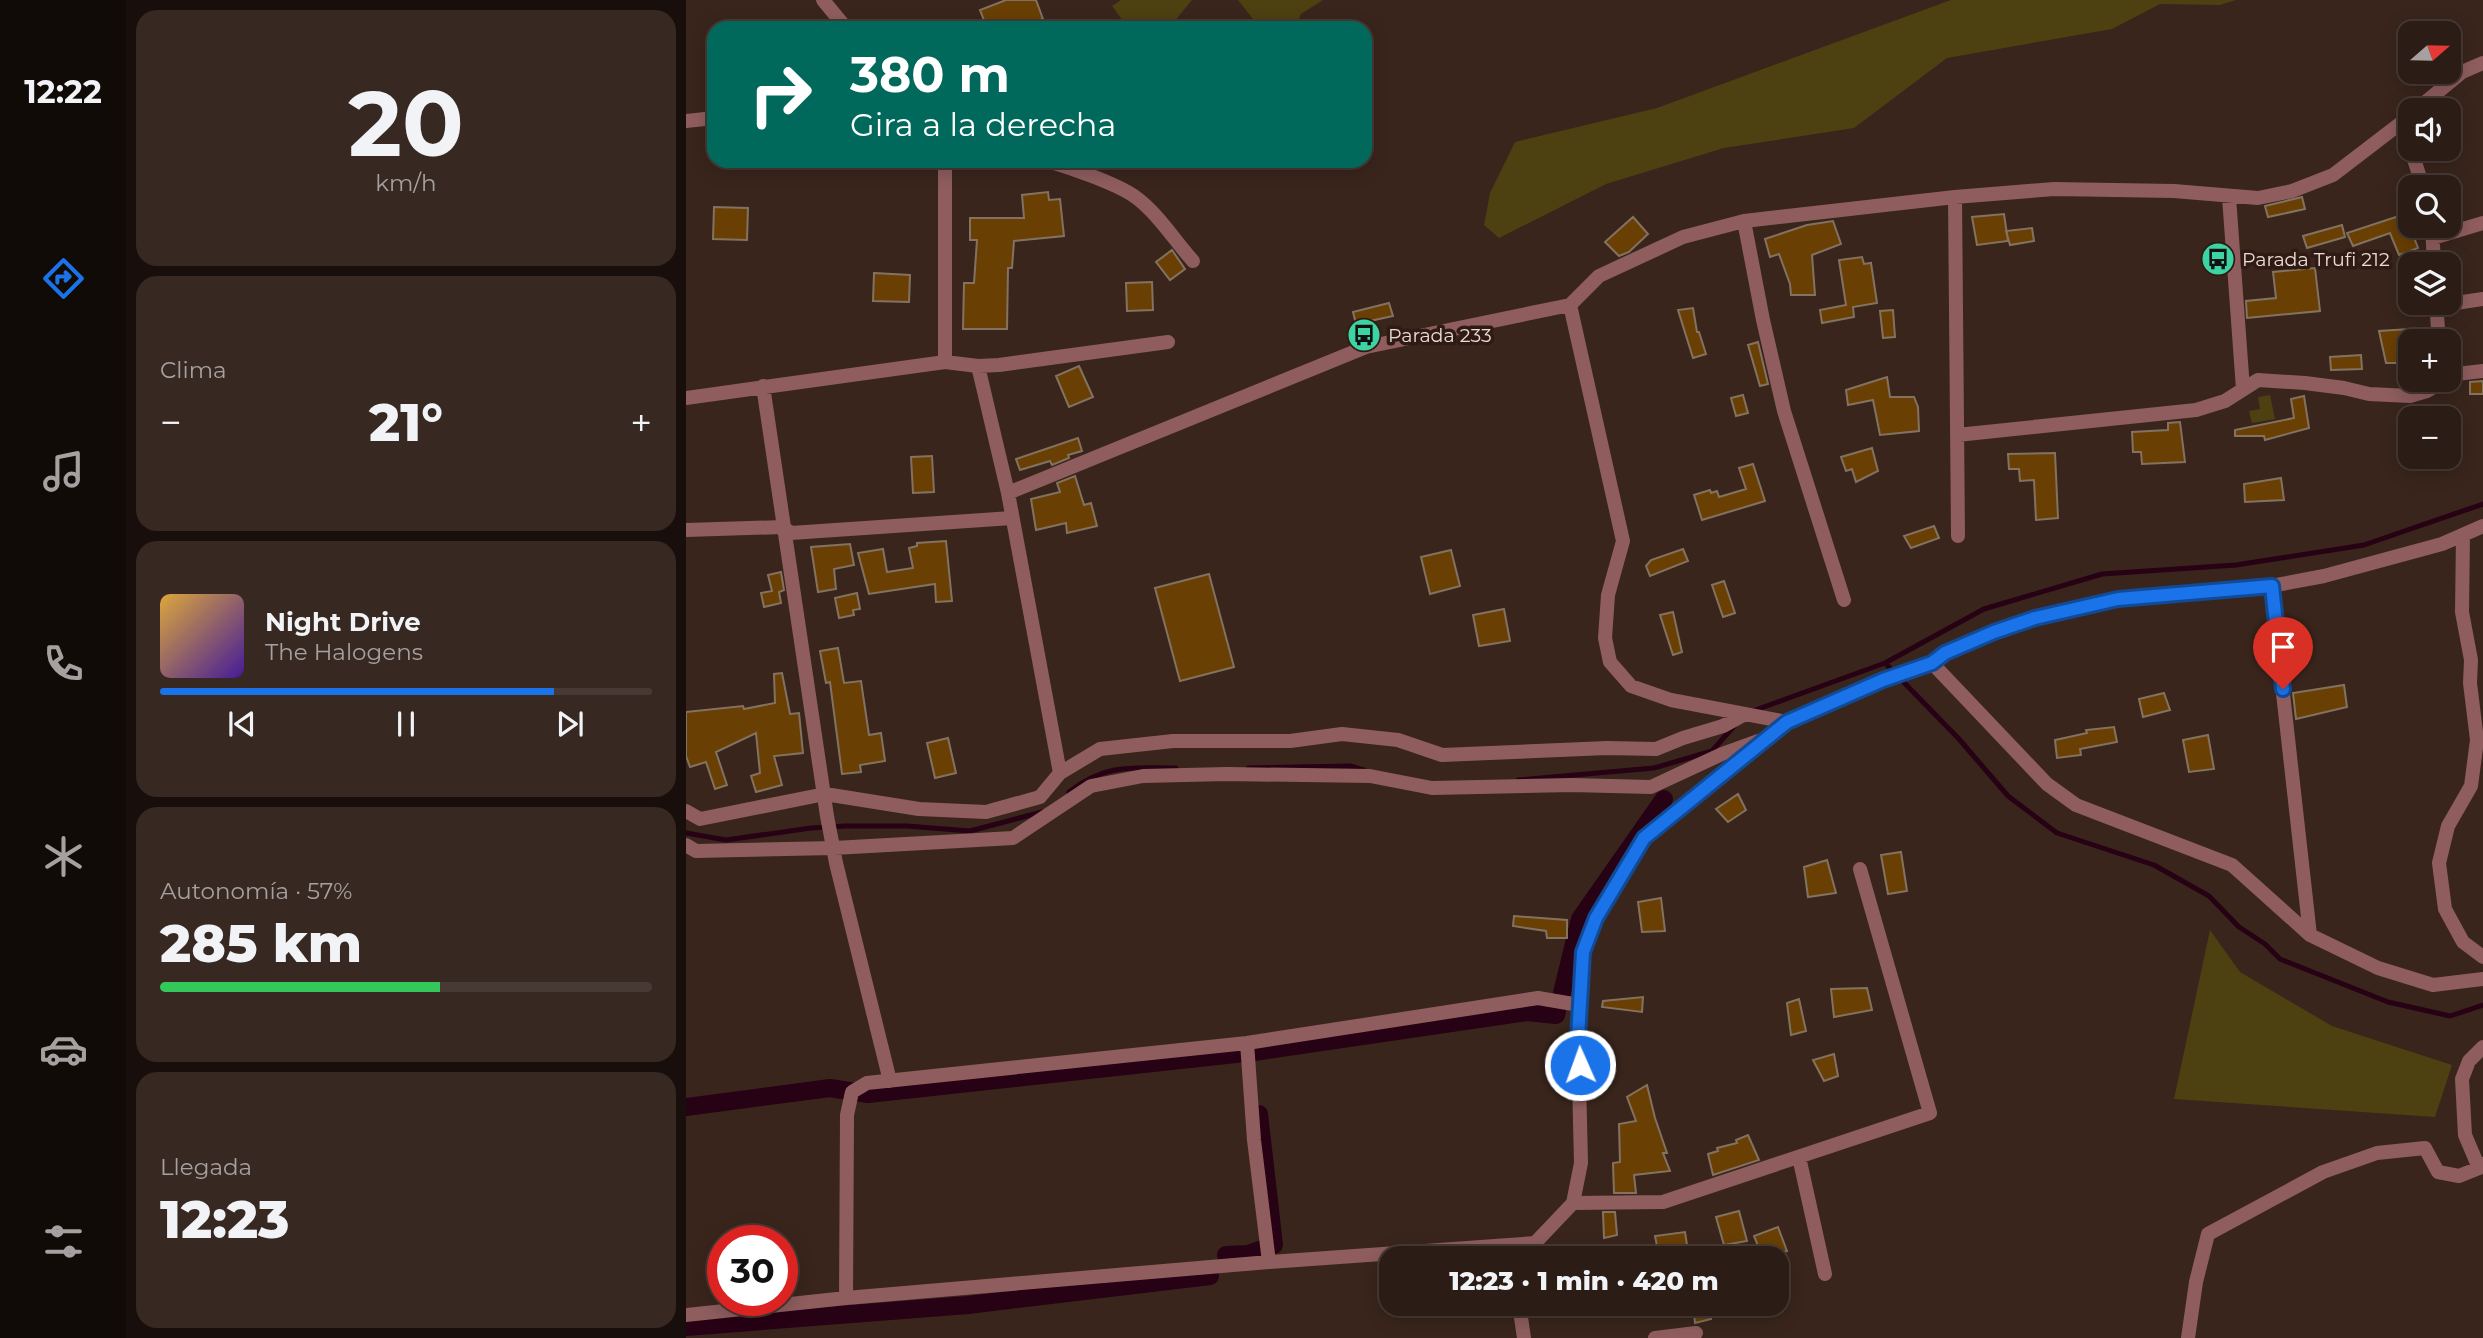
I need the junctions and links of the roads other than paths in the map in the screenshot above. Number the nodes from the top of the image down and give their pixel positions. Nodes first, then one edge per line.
1 (823, 0) edge
2 (840, 21) edge
3 (2483, 63) edge
4 (2431, 98) edge
5 (707, 119) edge
6 (686, 121) edge
7 (2398, 125) edge
8 (945, 168) edge
9 (1072, 168) edge
10 (1955, 197) junction
11 (2230, 197) junction
12 (1744, 221) junction
13 (2483, 223) edge
14 (2461, 227) edge
15 (1193, 261) dead end
16 (2483, 299) edge
17 (2461, 301) edge
18 (1570, 305) junction
19 (1168, 342) dead end
20 (945, 362) junction
21 (978, 366) junction
22 (2483, 371) edge
23 (2461, 374) edge
24 (762, 386) junction
25 (2243, 389) junction
26 (2424, 392) edge
27 (686, 398) edge
28 (1957, 435) junction
29 (1008, 493) junction
30 (1012, 518) junction
31 (783, 527) junction
32 (2483, 527) edge
33 (686, 530) edge
34 (2463, 535) junction
35 (1958, 536) dead end
36 (2272, 586) junction
37 (1844, 600) dead end
38 (1932, 663) junction
39 (1745, 714) junction
40 (1787, 722) junction
41 (1768, 738) junction
42 (1060, 773) junction
43 (825, 794) junction
44 (686, 811) edge
45 (832, 843) junction
46 (686, 845) edge
47 (1860, 869) dead end
48 (2310, 935) junction
49 (2483, 957) edge
50 (2483, 979) edge
51 (1580, 1005) junction
52 (1247, 1043) junction
53 (2483, 1047) edge
54 (890, 1081) junction
55 (1799, 1157) junction
56 (2481, 1166) edge
57 (1573, 1203) junction
58 (1535, 1243) junction
59 (1533, 1246) edge
60 (1269, 1262) junction
61 (1825, 1275) dead end
62 (846, 1298) junction
63 (686, 1315) edge
64 (1521, 1316) edge
65 (1696, 1333) dead end
66 (1524, 1338) edge
67 (1655, 1338) edge
68 (2188, 1338) edge

1 - 2 street
3 - 4 street
5 - 6 street
7 - 11 street
8 - 20 street
9 - 15 street
10 - 11 street
10 - 12 street
10 - 28 street
11 - 25 street
12 - 18 street
12 - 37 street
13 - 14 street
16 - 17 street
18 - 29 street
18 - 39 street
19 - 21 street
20 - 21 street
20 - 24 street
21 - 29 street
22 - 23 street
24 - 27 street
24 - 31 street
25 - 26 street
25 - 28 street
28 - 35 street
29 - 30 street
30 - 31 street
30 - 42 street
31 - 33 street
31 - 43 street
32 - 34 street
34 - 36 street
34 - 49 street
36 - 38 street
36 - 48 street
38 - 40 street
38 - 48 street
39 - 40 street
39 - 42 street
40 - 41 street
41 - 45 street
41 - 51 street
42 - 43 street
43 - 44 street
43 - 45 street
45 - 46 street
45 - 54 street
47 - 55 street
48 - 50 street
51 - 52 street
51 - 57 street
52 - 54 street
52 - 60 street
53 - 56 street
54 - 62 street
55 - 57 street
55 - 61 street
56 - 68 street
57 - 58 street
58 - 59 street
58 - 60 street
60 - 62 street
62 - 63 street
64 - 66 street
65 - 67 street

